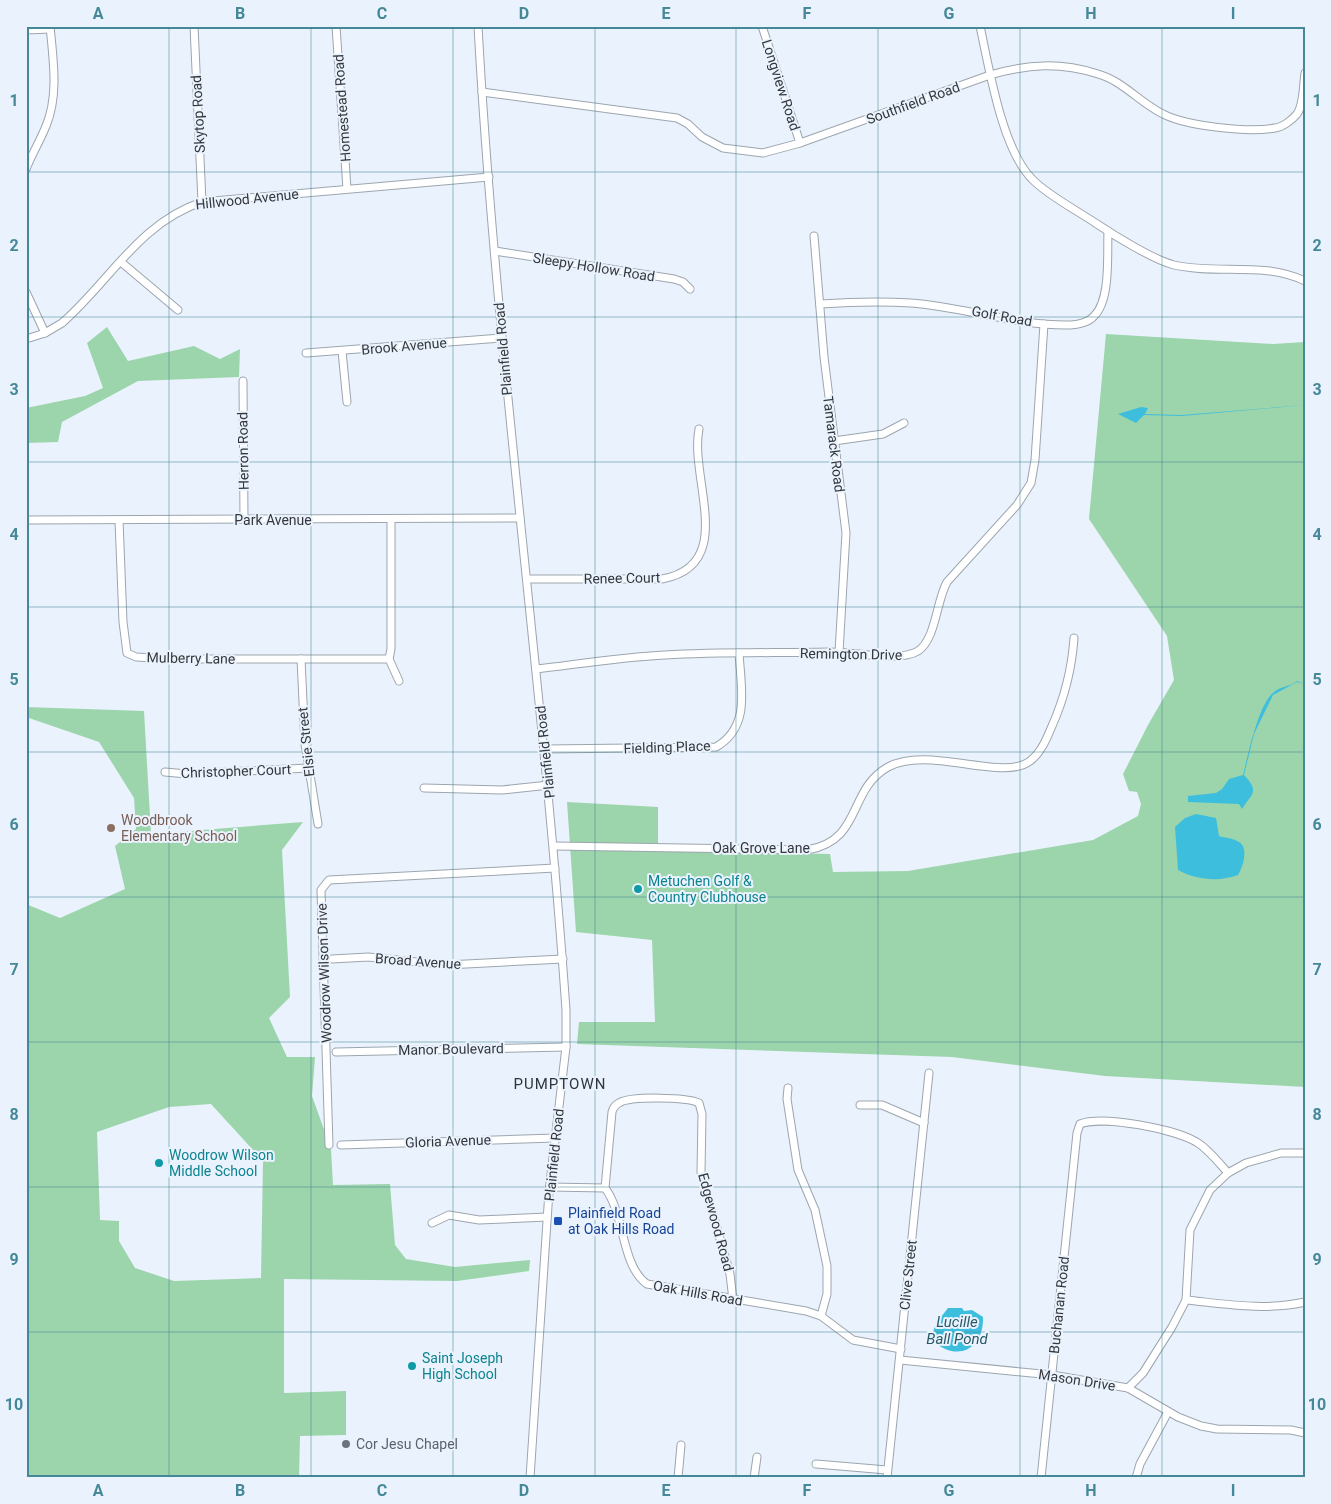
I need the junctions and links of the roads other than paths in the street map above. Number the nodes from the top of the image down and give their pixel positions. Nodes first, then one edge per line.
1 (194, 26) edge
2 (336, 26) edge
3 (478, 26) edge
4 (762, 26) edge
5 (980, 26) edge
6 (50, 28) edge
7 (26, 30) edge
8 (1305, 73) edge
9 (990, 75) junction
10 (482, 92) junction
11 (800, 143) junction
12 (26, 169) edge
13 (489, 177) junction
14 (347, 189) junction
15 (202, 202) junction
16 (1108, 231) junction
17 (814, 236) dead end
18 (495, 251) junction
19 (121, 262) junction
20 (1305, 281) edge
21 (690, 289) dead end
22 (26, 292) edge
23 (820, 304) junction
24 (178, 310) dead end
25 (1044, 324) junction
26 (45, 333) junction
27 (501, 338) junction
28 (26, 339) edge
29 (342, 351) junction
30 (306, 353) dead end
31 (243, 382) dead end
32 (347, 402) dead end
33 (904, 423) dead end
34 (699, 429) dead end
35 (834, 441) junction
36 (520, 518) junction
37 (391, 519) junction
38 (26, 520) edge
39 (119, 520) junction
40 (244, 520) junction
41 (527, 579) junction
42 (1074, 638) dead end
43 (840, 652) junction
44 (739, 653) junction
45 (301, 659) junction
46 (389, 659) junction
47 (536, 669) junction
48 (399, 681) dead end
49 (545, 749) junction
50 (308, 768) junction
51 (165, 772) dead end
52 (549, 785) junction
53 (424, 788) dead end
54 (318, 824) dead end
55 (554, 846) junction
56 (555, 868) junction
57 (332, 959) dead end
58 (563, 959) junction
59 (566, 1047) junction
60 (336, 1052) dead end
61 (929, 1073) dead end
62 (788, 1088) dead end
63 (860, 1105) dead end
64 (924, 1123) junction
65 (555, 1138) junction
66 (330, 1145) dead end
67 (341, 1145) dead end
68 (1305, 1153) edge
69 (1228, 1173) junction
70 (550, 1187) junction
71 (605, 1188) junction
72 (548, 1217) junction
73 (432, 1222) dead end
74 (733, 1300) junction
75 (1186, 1300) junction
76 (1305, 1302) edge
77 (821, 1316) junction
78 (901, 1349) junction
79 (900, 1360) junction
80 (1052, 1375) junction
81 (1128, 1388) junction
82 (1168, 1412) junction
83 (1305, 1433) edge
84 (681, 1445) dead end
85 (757, 1457) dead end
86 (816, 1464) dead end
87 (887, 1474) edge
88 (530, 1478) edge
89 (678, 1478) edge
90 (754, 1478) edge
91 (1041, 1478) edge
92 (1136, 1478) edge

1 - 15 street, Skytop Road
2 - 14 street, Homestead Road
3 - 10 street, Plainfield Road
4 - 11 street, Longview Road
5 - 9 street
6 - 7 street
6 - 12 street
8 - 9 street, Southfield Road
9 - 11 street, Southfield Road
9 - 16 street
10 - 11 street, Southfield Road
10 - 13 street, Plainfield Road
13 - 14 street, Hillwood Avenue
13 - 18 street, Plainfield Road
14 - 15 street, Hillwood Avenue
15 - 19 street, Hillwood Avenue
16 - 20 street
16 - 25 street, Golf Road
17 - 23 street, Tamarack Road
18 - 21 street, Sleepy Hollow Road
18 - 27 street, Plainfield Road
19 - 24 street
19 - 26 street, Hillwood Avenue
22 - 26 street
23 - 25 street, Golf Road
23 - 35 street, Tamarack Road
25 - 43 street, Remington Drive
26 - 28 street, Hillwood Avenue
27 - 29 street, Brook Avenue
27 - 36 street, Plainfield Road
29 - 30 street, Brook Avenue
29 - 32 street
31 - 40 street, Herron Road
33 - 35 street
34 - 41 street, Renee Court
35 - 43 street, Tamarack Road
36 - 37 street, Park Avenue
36 - 41 street, Plainfield Road
37 - 40 street, Park Avenue
37 - 46 street
38 - 39 street, Park Avenue
39 - 40 street, Park Avenue
39 - 45 street, Mulberry Lane
41 - 47 street, Plainfield Road
42 - 55 street, Oak Grove Lane
43 - 44 street, Remington Drive
44 - 47 street, Remington Drive
44 - 49 street, Fielding Place
45 - 46 street, Mulberry Lane
45 - 50 street, Elsie Street
46 - 48 street
47 - 49 street, Plainfield Road
49 - 52 street, Plainfield Road
50 - 51 street, Christopher Court
50 - 54 street, Elsie Street
52 - 53 street
52 - 55 street, Plainfield Road
55 - 56 street, Plainfield Road
56 - 58 street, Plainfield Road
56 - 66 street, Woodrow Wilson Drive
57 - 58 street, Broad Avenue
58 - 59 street, Plainfield Road
59 - 60 street, Manor Boulevard
59 - 65 street, Plainfield Road
61 - 64 street, Clive Street
62 - 77 street
63 - 64 street
64 - 78 street, Clive Street
65 - 67 street, Gloria Avenue
65 - 70 street, Plainfield Road
68 - 69 street
69 - 75 street
69 - 80 street, Buchanan Road
70 - 71 street
70 - 72 street, Plainfield Road
71 - 74 street, Oak Hills Road
71 - 74 street, Edgewood Road
72 - 73 street
72 - 88 street, Plainfield Road
74 - 77 street, Oak Hills Road
75 - 76 street
75 - 81 street
77 - 78 street, Oak Hills Road
78 - 79 street, Clive Street
79 - 80 street, Mason Drive
79 - 87 street, Clive Street
80 - 81 street, Mason Drive
80 - 91 street, Buchanan Road
81 - 82 street, Mason Drive
82 - 83 street, Mason Drive
82 - 92 street
84 - 89 street
85 - 90 street
86 - 87 street

